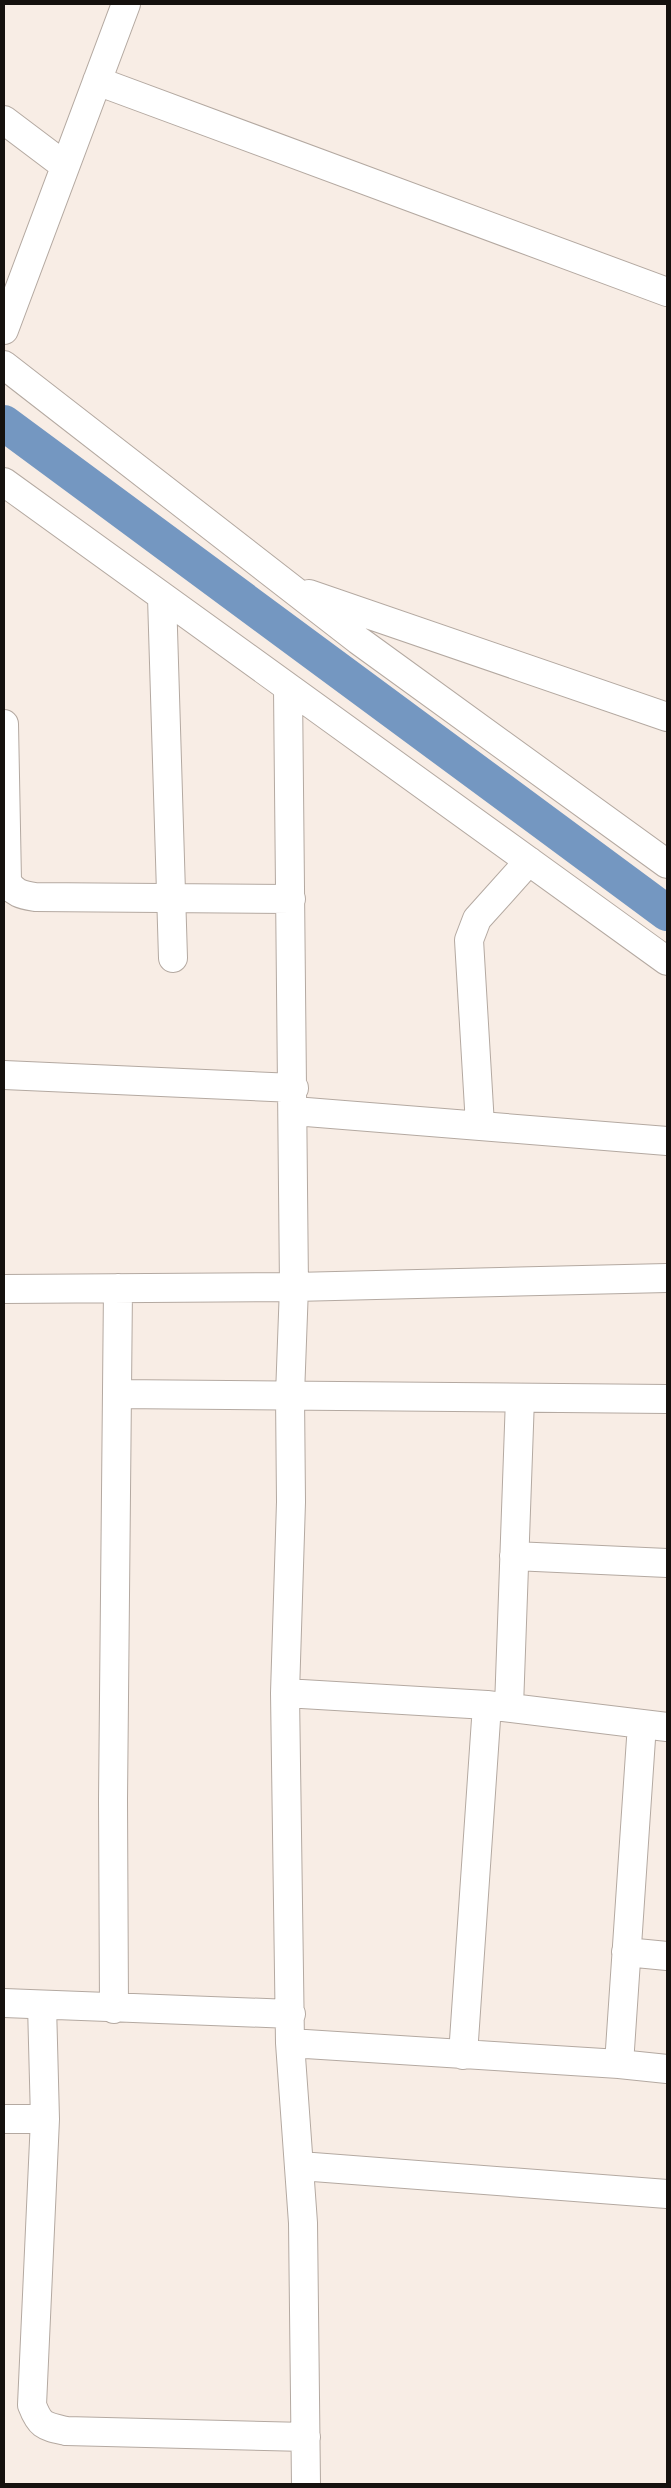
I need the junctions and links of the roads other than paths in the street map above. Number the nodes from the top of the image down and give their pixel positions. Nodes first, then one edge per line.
1 (126, 4) edge
2 (97, 80) junction
3 (4, 120) edge
4 (65, 166) junction
5 (667, 292) edge
6 (4, 330) edge
7 (4, 365) edge
8 (4, 482) edge
9 (291, 588) junction
10 (162, 597) junction
11 (288, 689) junction
12 (667, 718) edge
13 (4, 724) edge
14 (529, 861) junction
15 (667, 864) edge
16 (171, 899) junction
17 (291, 899) junction
18 (173, 958) dead end
19 (667, 961) edge
20 (4, 1075) edge
21 (294, 1100) junction
22 (480, 1125) junction
23 (667, 1141) edge
24 (667, 1278) edge
25 (294, 1287) junction
26 (118, 1288) junction
27 (4, 1289) edge
28 (117, 1394) junction
29 (290, 1395) junction
30 (520, 1398) junction
31 (667, 1399) edge
32 (514, 1556) junction
33 (667, 1563) edge
34 (285, 1693) junction
35 (498, 1706) junction
36 (655, 1725) edge
37 (626, 1952) junction
38 (667, 1956) edge
39 (4, 2004) edge
40 (42, 2005) junction
41 (114, 2009) junction
42 (291, 2014) junction
43 (290, 2043) junction
44 (463, 2055) junction
45 (619, 2064) junction
46 (667, 2070) edge
47 (4, 2118) edge
48 (45, 2119) junction
49 (300, 2166) junction
50 (667, 2194) edge
51 (306, 2437) junction
52 (306, 2484) edge

1 - 2 street
2 - 4 street
2 - 5 street
3 - 4 street
4 - 6 street
7 - 9 street
8 - 10 street
9 - 12 street
9 - 15 street
10 - 11 street
10 - 16 street
11 - 14 street
11 - 17 street
13 - 16 street
14 - 19 street
14 - 22 street
16 - 17 street
16 - 18 street
17 - 21 street
20 - 21 street
21 - 22 street
21 - 25 street
22 - 23 street
24 - 25 street
25 - 26 street
25 - 29 street
26 - 27 street
26 - 28 street
28 - 29 street
28 - 41 street
29 - 30 street
29 - 34 street
30 - 31 street
30 - 32 street
32 - 33 street
32 - 35 street
34 - 35 street
34 - 42 street
35 - 36 street
35 - 44 street
36 - 37 street
37 - 38 street
37 - 45 street
39 - 40 street
40 - 41 street
40 - 48 street
41 - 42 street
42 - 43 street
43 - 44 street
43 - 49 street
44 - 45 street
45 - 46 street
47 - 48 street
48 - 51 street
49 - 50 street
49 - 51 street
51 - 52 street

